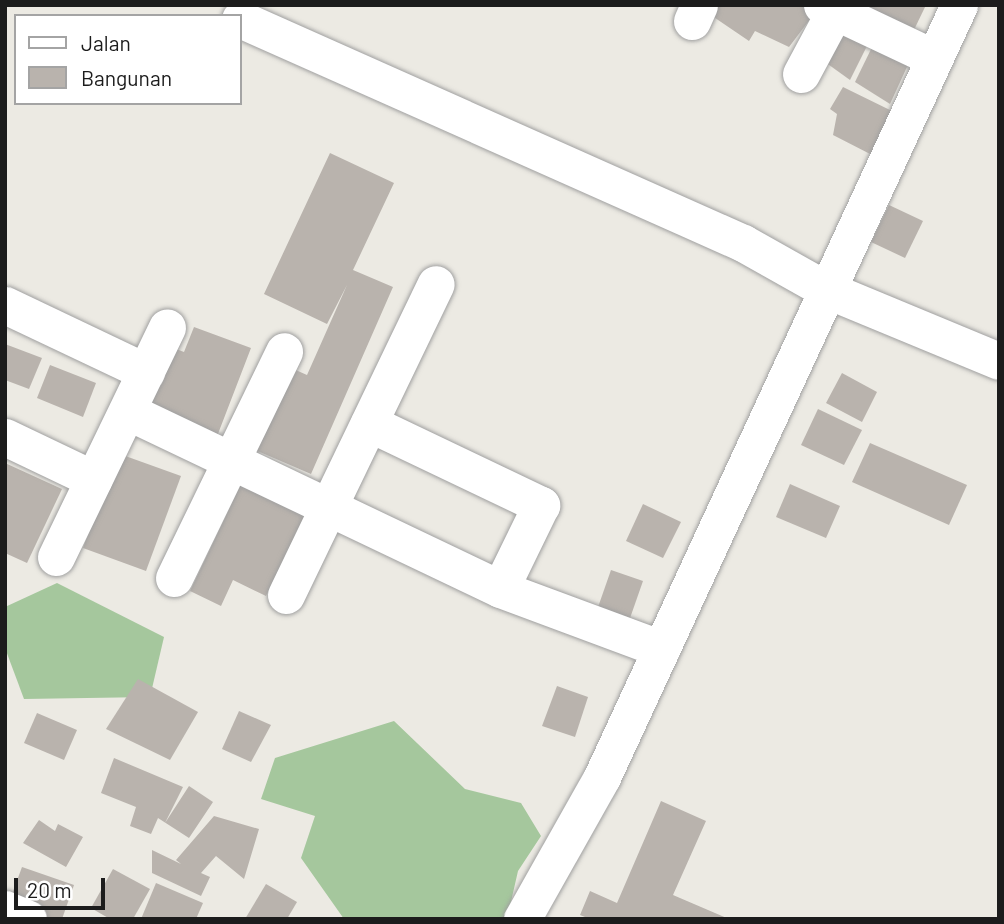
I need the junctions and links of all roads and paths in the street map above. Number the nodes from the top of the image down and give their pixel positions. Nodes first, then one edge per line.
1 (211, 5) edge
2 (959, 5) edge
3 (832, 7) edge
4 (229, 14) edge
5 (242, 20) edge
6 (932, 57) junction
7 (802, 74) dead end
8 (436, 284) dead end
9 (825, 289) junction
10 (5, 305) edge
11 (167, 327) dead end
12 (284, 351) dead end
13 (999, 361) edge
14 (146, 372) junction
15 (127, 411) junction
16 (369, 423) junction
17 (5, 437) edge
18 (230, 461) junction
19 (93, 479) junction
20 (329, 508) junction
21 (56, 557) dead end
22 (174, 578) dead end
23 (500, 589) junction
24 (286, 595) dead end
25 (662, 649) junction
26 (5, 909) edge
27 (28, 919) edge
28 (522, 919) edge

1 - 4 street
2 - 6 street
3 - 6 street
3 - 7 street
5 - 9 street
6 - 9 street
8 - 16 street
9 - 13 street
9 - 25 street
10 - 14 street
11 - 14 street
12 - 18 street
14 - 15 street
15 - 18 street
15 - 19 street
16 - 20 street
16 - 23 street
17 - 19 street
18 - 20 street
18 - 22 street
19 - 21 street
20 - 23 street
20 - 24 street
23 - 25 street
25 - 28 street
26 - 27 street

